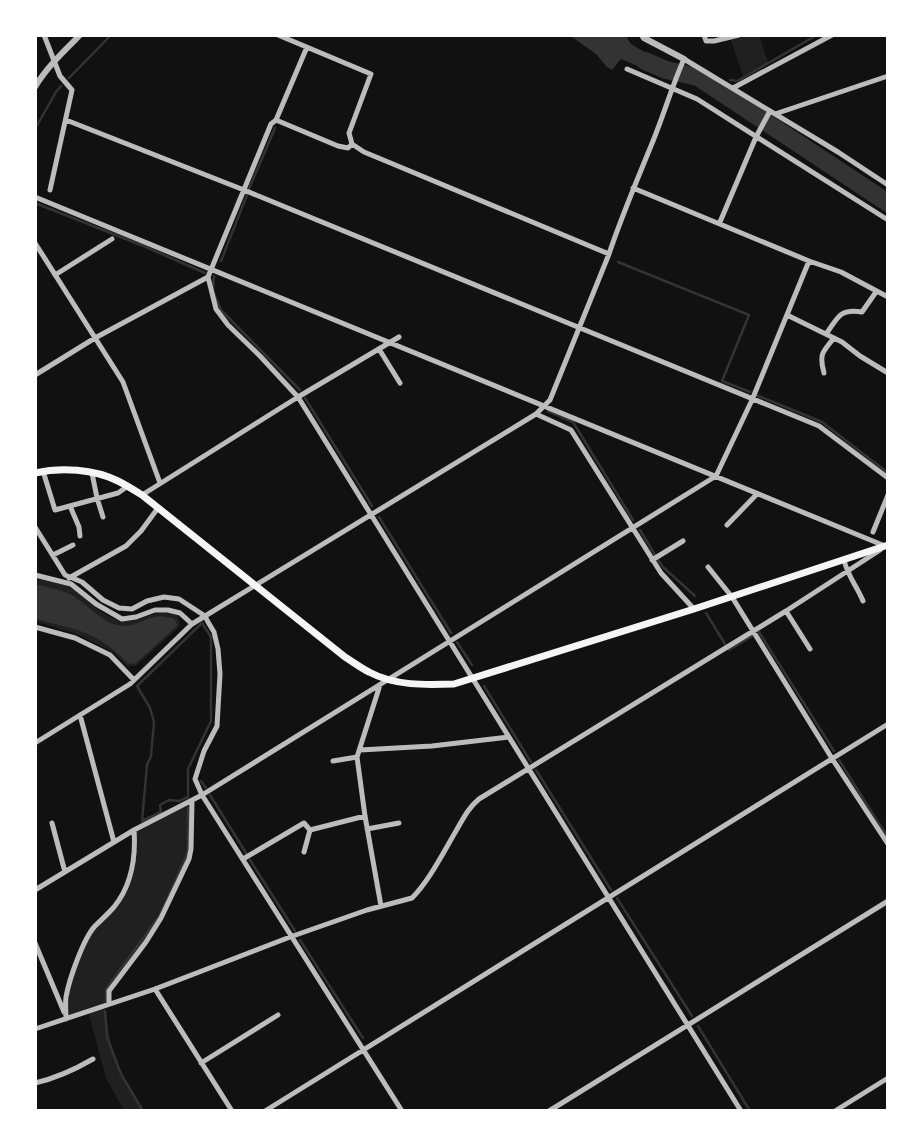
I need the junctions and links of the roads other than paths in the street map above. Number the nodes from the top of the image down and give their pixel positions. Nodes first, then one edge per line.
1 (44, 35) edge
2 (80, 35) edge
3 (278, 35) edge
4 (642, 35) edge
5 (704, 35) edge
6 (739, 35) edge
7 (832, 35) edge
8 (307, 47) junction
9 (684, 59) junction
10 (55, 61) junction
11 (627, 69) dead end
12 (888, 76) edge
13 (35, 87) edge
14 (672, 88) junction
15 (733, 88) junction
16 (772, 112) junction
17 (66, 120) junction
18 (276, 120) junction
19 (757, 136) junction
20 (352, 144) junction
21 (888, 185) edge
22 (634, 188) junction
23 (50, 190) dead end
24 (244, 190) junction
25 (35, 197) edge
26 (888, 220) edge
27 (720, 222) junction
28 (112, 239) dead end
29 (35, 243) edge
30 (609, 254) junction
31 (808, 261) junction
32 (211, 269) junction
33 (55, 275) junction
34 (208, 277) junction
35 (876, 292) junction
36 (888, 297) edge
37 (787, 315) junction
38 (579, 329) junction
39 (826, 334) junction
40 (399, 337) dead end
41 (95, 338) junction
42 (834, 338) junction
43 (390, 342) junction
44 (379, 349) junction
45 (824, 373) dead end
46 (888, 373) edge
47 (35, 375) edge
48 (400, 383) dead end
49 (298, 397) junction
50 (752, 400) junction
51 (544, 406) junction
52 (536, 414) junction
53 (39, 472) edge
54 (92, 473) junction
55 (716, 477) junction
56 (888, 478) edge
57 (160, 483) junction
58 (128, 486) junction
59 (757, 494) junction
60 (142, 495) junction
61 (888, 495) edge
62 (97, 498) junction
63 (71, 506) junction
64 (158, 508) junction
65 (371, 514) junction
66 (103, 517) dead end
67 (727, 525) dead end
68 (35, 527) edge
69 (633, 529) junction
70 (873, 532) dead end
71 (80, 536) dead end
72 (683, 541) dead end
73 (73, 545) dead end
74 (887, 546) edge
75 (53, 555) junction
76 (652, 559) junction
77 (844, 561) junction
78 (708, 567) dead end
79 (847, 573) junction
80 (35, 575) edge
81 (71, 577) junction
82 (63, 582) junction
83 (256, 584) junction
84 (732, 597) junction
85 (863, 601) dead end
86 (694, 609) junction
87 (786, 611) junction
88 (205, 616) junction
89 (192, 624) junction
90 (35, 627) edge
91 (752, 632) junction
92 (450, 642) junction
93 (810, 649) dead end
94 (471, 678) junction
95 (134, 680) junction
96 (389, 680) junction
97 (380, 685) junction
98 (80, 715) junction
99 (888, 724) edge
100 (509, 737) junction
101 (35, 743) edge
102 (358, 754) junction
103 (833, 760) junction
104 (333, 761) dead end
105 (530, 770) junction
106 (202, 795) junction
107 (192, 801) junction
108 (365, 816) junction
109 (51, 823) dead end
110 (399, 823) dead end
111 (367, 829) junction
112 (134, 830) junction
113 (310, 830) junction
114 (114, 842) junction
115 (888, 844) edge
116 (304, 852) dead end
117 (243, 859) junction
118 (65, 872) junction
119 (35, 890) edge
120 (609, 898) junction
121 (888, 901) edge
122 (381, 906) junction
123 (290, 937) junction
124 (35, 943) edge
125 (155, 989) junction
126 (109, 1004) junction
127 (278, 1015) dead end
128 (66, 1019) junction
129 (688, 1026) junction
130 (35, 1028) edge
131 (364, 1049) junction
132 (93, 1059) dead end
133 (201, 1063) junction
134 (888, 1078) edge
135 (35, 1083) edge
136 (232, 1111) edge
137 (265, 1111) edge
138 (402, 1111) edge
139 (550, 1111) edge
140 (741, 1111) edge
141 (835, 1111) edge

1 - 10 street
2 - 10 street
3 - 8 street
4 - 9 street
5 - 6 street
7 - 15 street
8 - 18 street
8 - 20 street
9 - 14 street
9 - 15 street
10 - 13 street
10 - 17 street
11 - 14 street
12 - 16 street
14 - 19 street
14 - 22 street
15 - 16 street
16 - 19 street
16 - 21 street
17 - 23 street
17 - 24 street
18 - 20 street
18 - 24 street
19 - 26 street
19 - 27 street
20 - 30 street
22 - 27 street
22 - 30 street
24 - 32 street
24 - 38 street
25 - 32 street
27 - 31 street
28 - 33 street
29 - 33 street
30 - 38 street
31 - 35 street
31 - 37 street
32 - 34 street
32 - 43 street
33 - 41 street
34 - 41 street
34 - 49 street
35 - 36 street
35 - 39 street
37 - 39 street
37 - 50 street
38 - 50 street
38 - 51 street
39 - 42 street
40 - 43 street
41 - 47 street
41 - 57 street
42 - 45 street
42 - 46 street
43 - 44 street
43 - 51 street
44 - 48 street
44 - 49 street
49 - 57 street
49 - 65 street
50 - 55 street
50 - 56 street
51 - 52 street
51 - 55 street
52 - 65 street
52 - 69 street
53 - 54 main road
53 - 63 street
54 - 58 main road
54 - 62 street
55 - 59 street
55 - 69 street
57 - 60 street
58 - 60 main road
58 - 62 street
59 - 67 street
59 - 74 street
60 - 64 main road
61 - 70 street
62 - 63 street
62 - 66 street
63 - 71 street
64 - 81 street
64 - 83 main road
65 - 83 street
65 - 92 street
68 - 75 street
69 - 76 street
69 - 92 street
72 - 76 street
73 - 75 street
74 - 77 main road
74 - 79 street
75 - 81 street
76 - 86 street
77 - 79 street
77 - 84 main road
78 - 84 street
79 - 85 street
79 - 87 street
80 - 82 street
81 - 82 street
81 - 88 street
82 - 89 street
83 - 88 street
83 - 96 main road
84 - 86 main road
84 - 91 street
86 - 94 main road
87 - 91 street
87 - 93 street
88 - 89 street
88 - 106 street
89 - 95 street
90 - 95 street
91 - 103 street
91 - 105 street
92 - 94 street
92 - 96 street
94 - 96 main road
94 - 100 street
95 - 98 street
96 - 97 street
97 - 102 street
97 - 106 street
98 - 101 street
98 - 114 street
99 - 103 street
100 - 102 street
100 - 105 street
102 - 104 street
102 - 108 street
103 - 115 street
103 - 120 street
105 - 120 street
105 - 122 street
106 - 107 street
106 - 117 street
107 - 112 street
107 - 126 street
108 - 111 street
108 - 113 street
109 - 118 street
110 - 111 street
111 - 122 street
112 - 114 street
112 - 128 street
113 - 116 street
113 - 117 street
114 - 118 street
117 - 123 street
118 - 119 street
120 - 129 street
120 - 131 street
121 - 129 street
122 - 123 street
123 - 125 street
123 - 131 street
124 - 128 street
125 - 126 street
125 - 133 street
126 - 128 street
127 - 133 street
128 - 130 street
129 - 139 street
129 - 140 street
131 - 137 street
131 - 138 street
132 - 135 street
133 - 136 street
134 - 141 street

